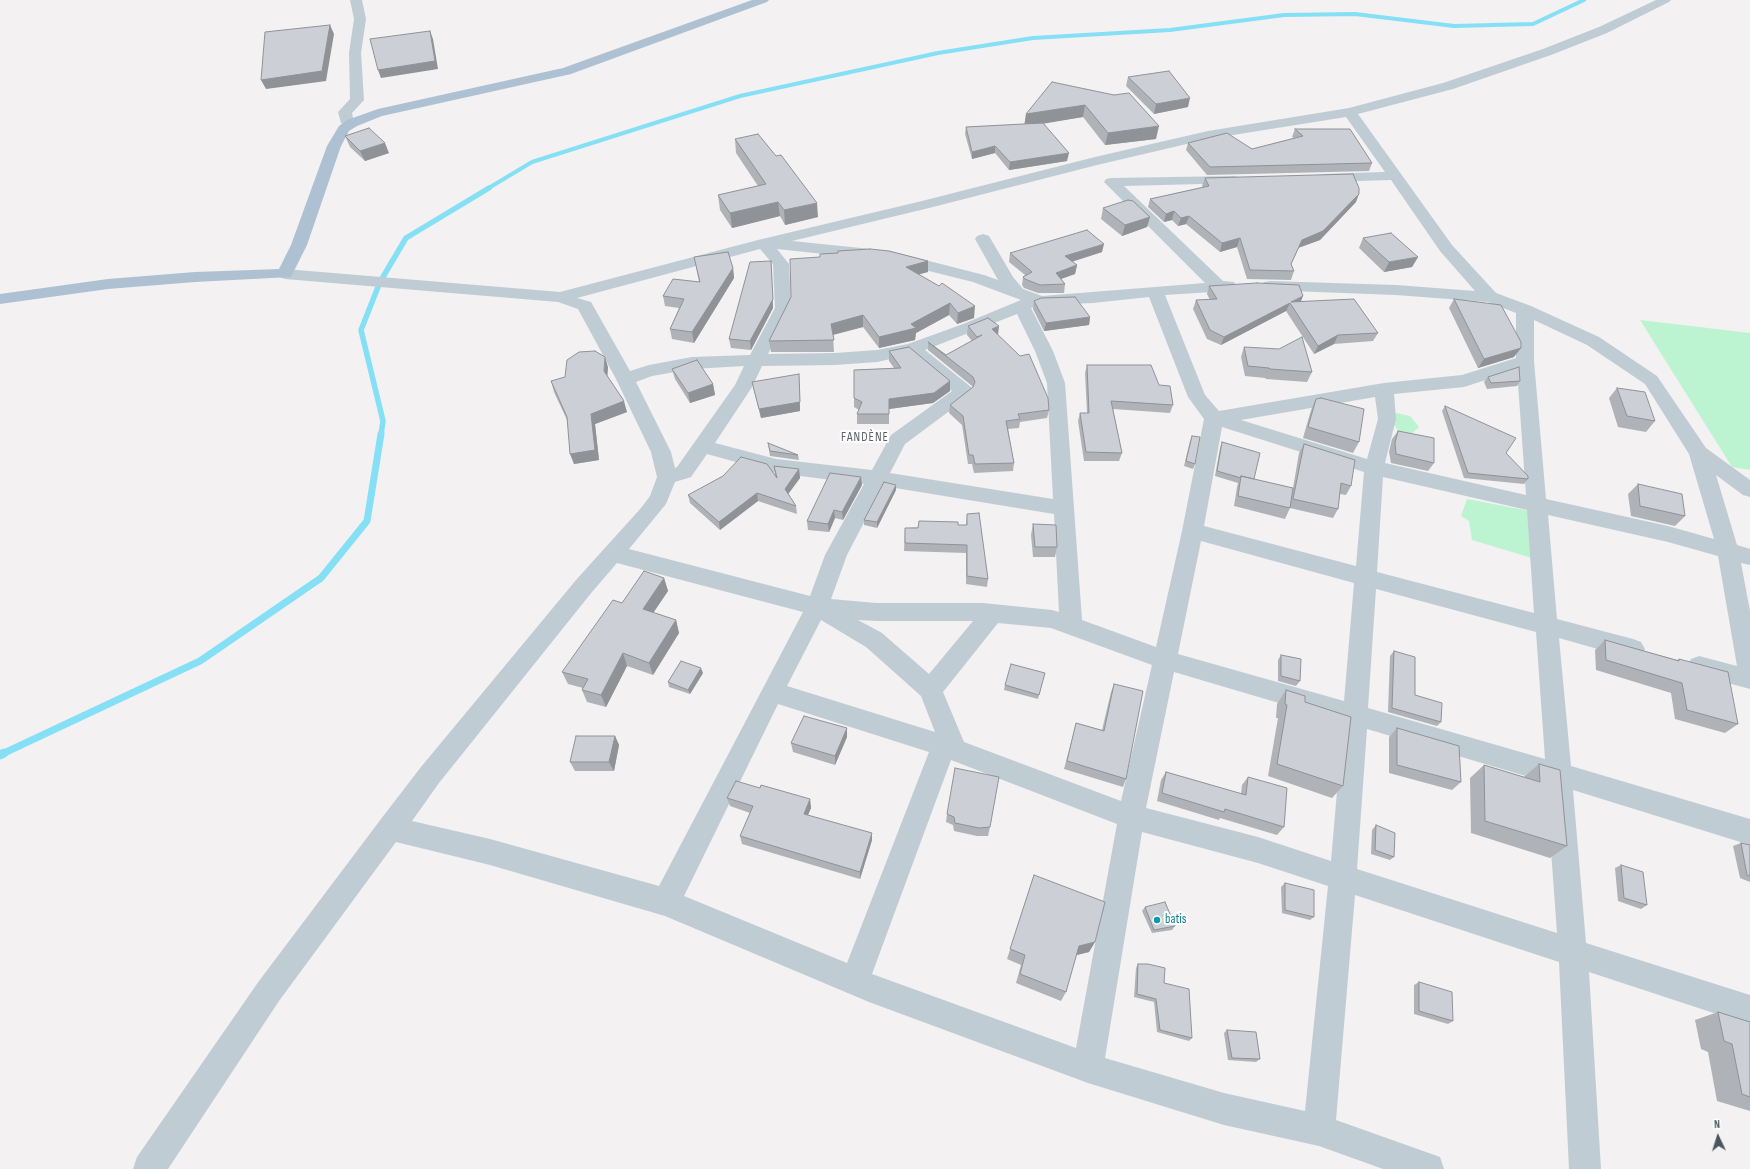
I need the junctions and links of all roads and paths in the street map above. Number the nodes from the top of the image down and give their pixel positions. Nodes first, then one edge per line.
1 (356, 0) edge
2 (762, 0) edge
3 (1665, 0) edge
4 (1350, 112) junction
5 (352, 123) junction
6 (1394, 176) junction
7 (1311, 178) edge
8 (1250, 179) edge
9 (984, 239) dead end
10 (764, 243) junction
11 (285, 274) junction
12 (1218, 286) junction
13 (1155, 291) junction
14 (560, 297) junction
15 (1490, 297) junction
16 (0, 298) edge
17 (1025, 300) junction
18 (1525, 310) junction
19 (912, 349) junction
20 (756, 360) junction
21 (1525, 361) junction
22 (625, 379) junction
23 (1384, 389) junction
24 (1214, 418) junction
25 (702, 446) junction
26 (1699, 452) junction
27 (1374, 468) junction
28 (667, 477) junction
29 (877, 478) junction
30 (1750, 490) edge
31 (1537, 504) junction
32 (1064, 508) junction
33 (1193, 531) junction
34 (1728, 551) junction
35 (612, 553) junction
36 (1750, 557) edge
37 (1365, 578) junction
38 (817, 607) junction
39 (993, 613) junction
40 (1546, 626) junction
41 (1071, 627) junction
42 (1652, 654) edge
43 (1165, 660) junction
44 (1682, 662) edge
45 (1750, 673) edge
46 (1750, 679) edge
47 (930, 690) junction
48 (772, 692) junction
49 (1355, 716) junction
50 (949, 748) junction
51 (1558, 774) junction
52 (1131, 817) junction
53 (390, 828) junction
54 (1750, 832) edge
55 (1343, 878) junction
56 (666, 902) junction
57 (1573, 953) junction
58 (856, 981) junction
59 (1750, 1010) edge
60 (1088, 1068) junction
61 (1319, 1130) junction
62 (149, 1169) edge
63 (1428, 1169) edge
64 (1585, 1169) edge

1 - 5 street
2 - 5 main road
3 - 4 street
4 - 6 street
4 - 10 street
5 - 11 main road
6 - 7 street
6 - 15 street
8 - 12 street
9 - 17 street
10 - 14 street
10 - 17 street
10 - 20 street
11 - 14 street
11 - 16 main road
12 - 13 street
12 - 15 street
13 - 17 street
13 - 24 street
14 - 22 street
15 - 18 street
17 - 19 street
17 - 32 street
18 - 21 street
18 - 26 street
19 - 20 street
19 - 29 street
20 - 22 street
20 - 25 street
21 - 23 street
21 - 31 street
22 - 28 street
23 - 24 street
23 - 27 street
24 - 27 street
24 - 33 street
25 - 28 street
25 - 29 street
26 - 30 street
26 - 34 street
27 - 31 street
27 - 37 street
28 - 35 street
29 - 32 street
29 - 38 street
31 - 34 street
31 - 40 street
32 - 41 street
33 - 37 street
33 - 43 street
34 - 36 street
34 - 45 street
35 - 38 street
35 - 53 street
37 - 40 street
37 - 49 street
38 - 39 street
38 - 47 street
38 - 48 street
39 - 41 street
39 - 47 street
40 - 42 street
40 - 51 street
41 - 43 street
43 - 49 street
43 - 52 street
44 - 46 street
47 - 50 street
48 - 50 street
48 - 56 street
49 - 51 street
49 - 55 street
50 - 52 street
50 - 58 street
51 - 54 street
51 - 57 street
52 - 55 street
52 - 60 street
53 - 56 street
53 - 62 street
55 - 57 street
55 - 61 street
56 - 58 street
57 - 59 street
57 - 64 street
58 - 60 street
60 - 61 street
61 - 63 street

